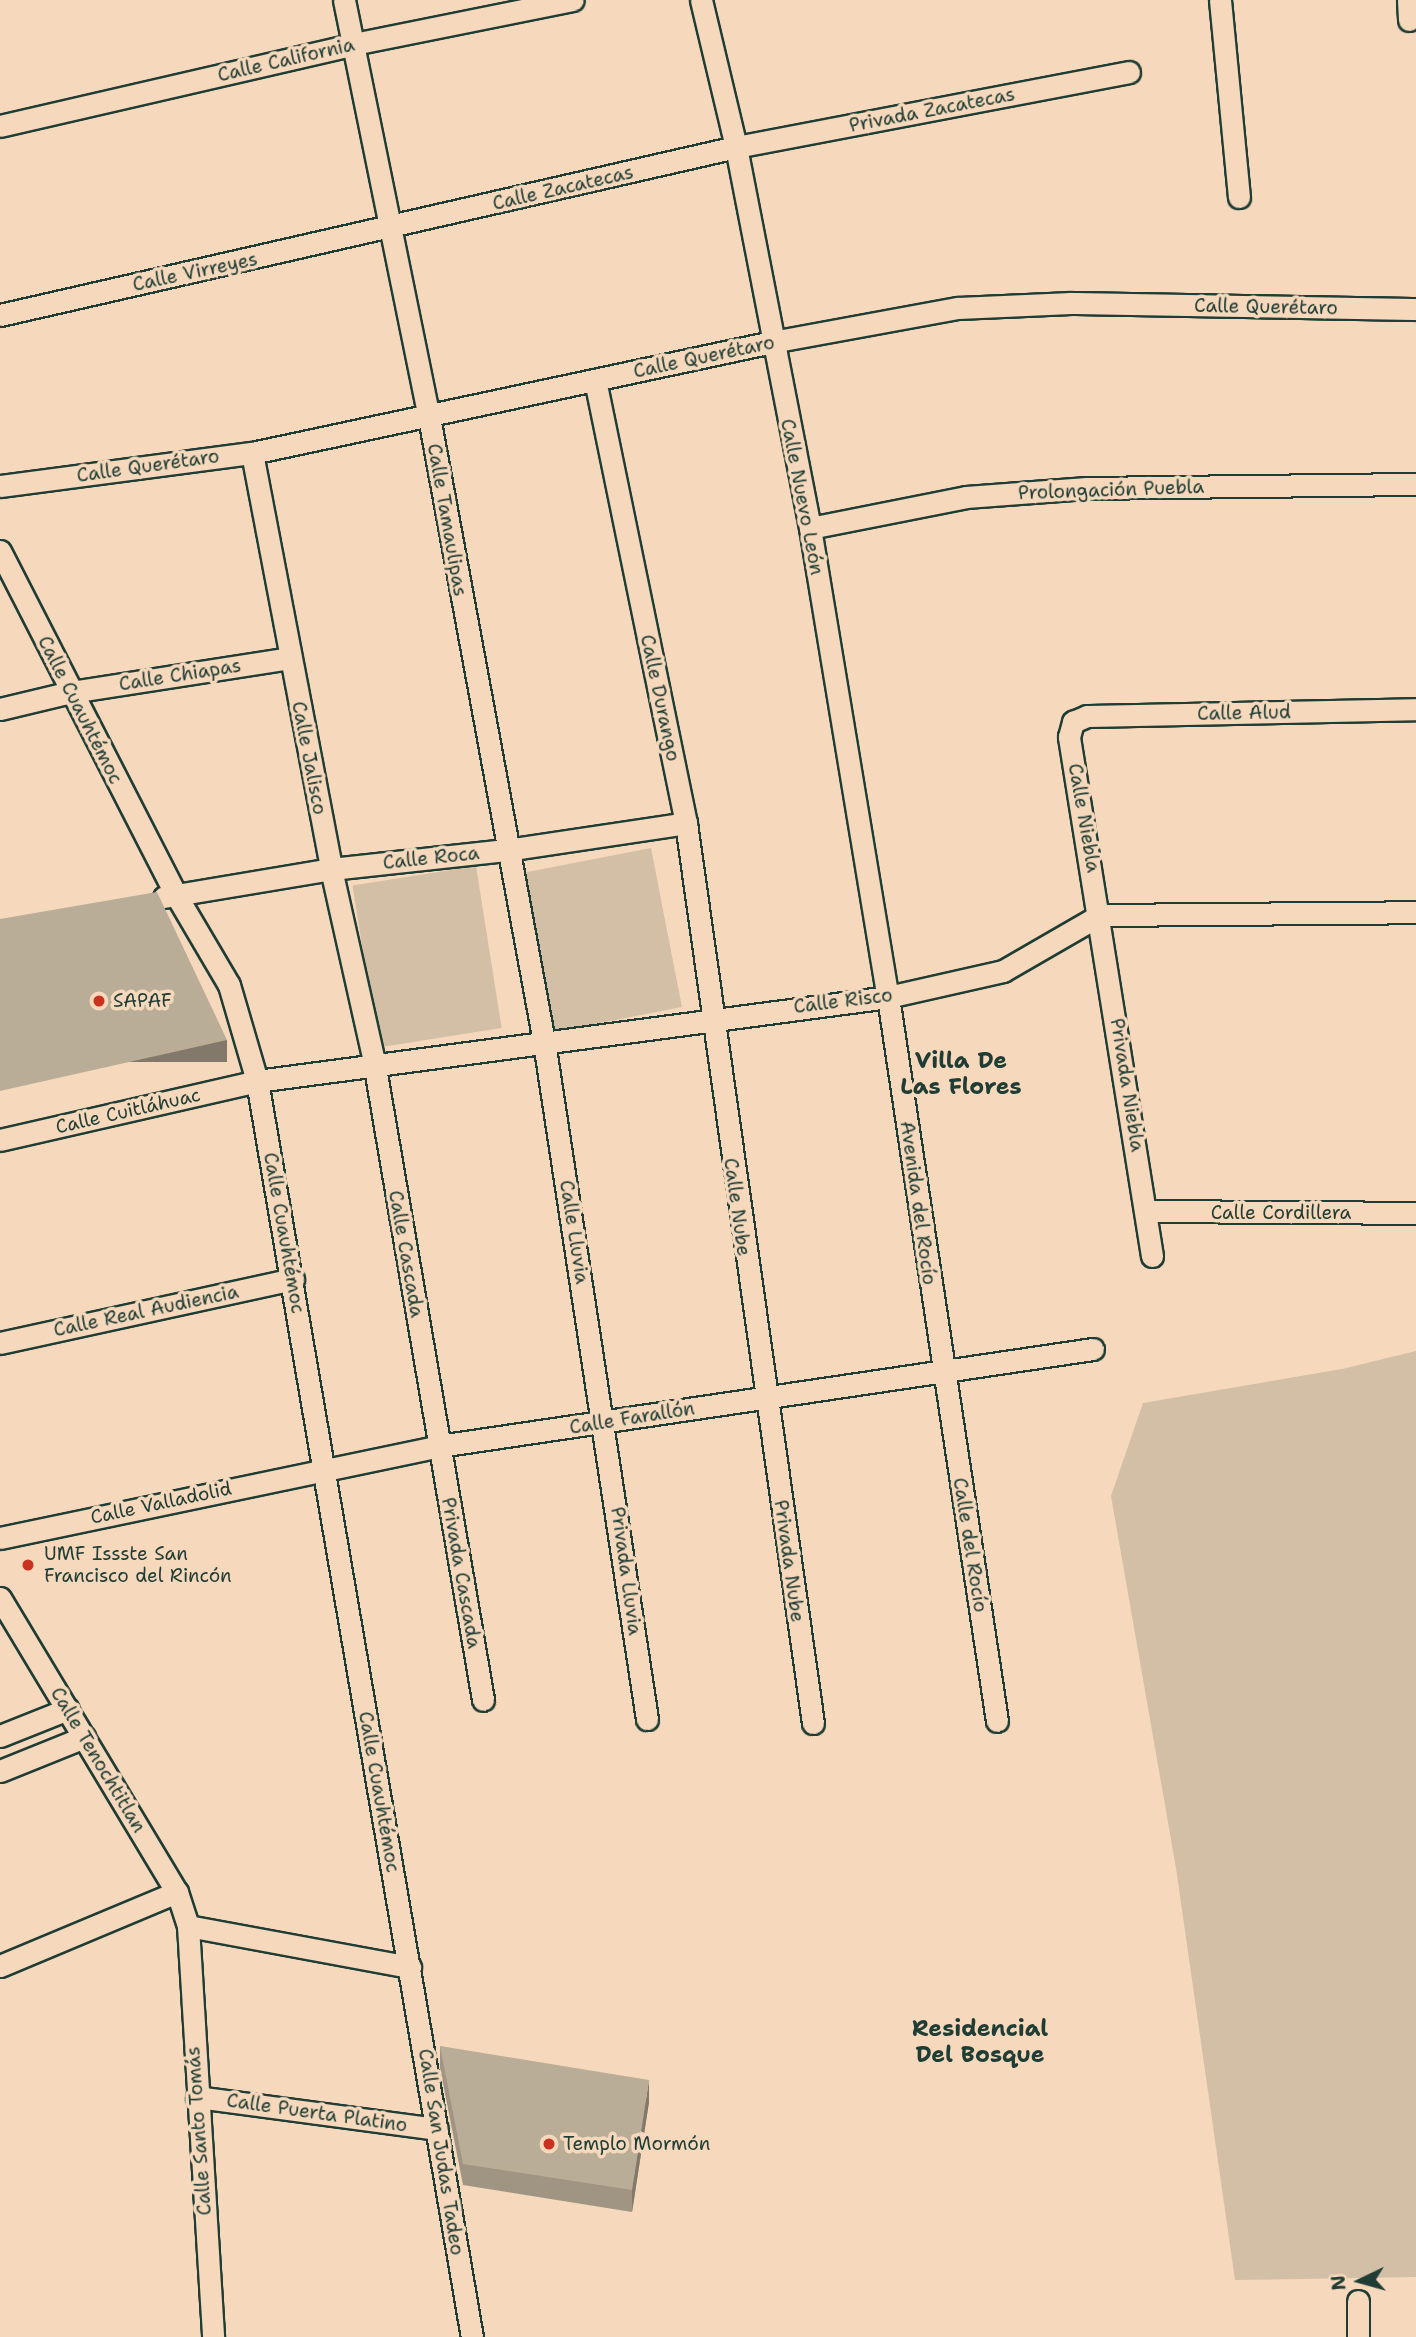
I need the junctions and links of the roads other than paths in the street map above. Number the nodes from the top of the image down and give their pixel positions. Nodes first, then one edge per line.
1 (344, 0) edge
2 (573, 0) edge
3 (701, 0) edge
4 (1220, 0) edge
5 (354, 44) junction
6 (1129, 72) dead end
7 (0, 126) edge
8 (736, 147) junction
9 (1239, 197) dead end
10 (390, 229) junction
11 (1416, 309) edge
12 (0, 315) edge
13 (772, 342) junction
14 (594, 380) junction
15 (429, 417) junction
16 (251, 453) junction
17 (1416, 484) edge
18 (0, 486) edge
19 (810, 527) junction
20 (0, 551) edge
21 (290, 658) junction
22 (71, 692) junction
23 (0, 709) edge
24 (1416, 709) edge
25 (1073, 722) joint
26 (686, 823) junction
27 (506, 850) junction
28 (331, 869) junction
29 (176, 895) junction
30 (149, 900) edge
31 (1416, 912) edge
32 (1100, 915) junction
33 (888, 997) junction
34 (710, 1017) junction
35 (544, 1042) junction
36 (374, 1062) junction
37 (257, 1081) junction
38 (0, 1140) edge
39 (1147, 1211) junction
40 (1416, 1213) edge
41 (1152, 1256) dead end
42 (293, 1279) junction
43 (0, 1343) edge
44 (1093, 1349) dead end
45 (942, 1368) junction
46 (765, 1398) junction
47 (605, 1423) junction
48 (439, 1446) junction
49 (322, 1468) junction
50 (0, 1538) edge
51 (0, 1598) edge
52 (483, 1700) dead end
53 (68, 1709) junction
54 (647, 1719) dead end
55 (997, 1721) dead end
56 (813, 1723) dead end
57 (0, 1736) edge
58 (84, 1737) junction
59 (0, 1771) edge
60 (177, 1892) junction
61 (188, 1926) junction
62 (0, 1966) edge
63 (410, 1967) junction
64 (197, 2097) junction
65 (437, 2129) junction
66 (1358, 2301) dead end
67 (213, 2337) edge
68 (472, 2337) edge
69 (1358, 2337) edge

1 - 5 street, Calle Tamaulipas
2 - 5 street, Calle California
3 - 8 street, Calle Nuevo León
4 - 9 street
5 - 7 street, Calle California
5 - 10 street, Calle Tamaulipas
6 - 8 street, Privada Zacatecas
8 - 10 street, Calle Zacatecas
8 - 13 street, Calle Nuevo León
10 - 12 street, Calle Virreyes
10 - 15 street, Calle Tamaulipas
11 - 13 street, Calle Querétaro
13 - 14 street, Calle Querétaro
13 - 19 street, Calle Nuevo León
14 - 15 street, Calle Querétaro
14 - 26 street, Calle Durango
15 - 16 street, Calle Querétaro
15 - 27 street, Calle Tamaulipas
16 - 18 street, Calle Querétaro
16 - 21 street, Calle Jalisco
17 - 19 street, Prolongación Puebla
19 - 33 street, Calle Nuevo León
20 - 22 street, Calle Cuauhtémoc
21 - 22 street, Calle Chiapas
21 - 28 street, Calle Jalisco
22 - 23 street, Calle Chiapas
22 - 29 street, Calle Cuauhtémoc
24 - 25 street, Calle Alud
25 - 32 street, Calle Niebla
26 - 27 street, Calle Roca
26 - 34 street, Calle Durango
27 - 28 street, Calle Roca
27 - 35 street, Calle Tamaulipas
28 - 29 street, Calle Roca
28 - 36 street, Calle Jalisco
29 - 30 street, Calle Roca
29 - 37 street, Calle Cuauhtémoc
31 - 32 street, Calle Risco
32 - 33 street, Calle Risco
32 - 39 street, Privada Niebla
33 - 34 street, Calle Risco
33 - 45 street, Avenida del Rocío
34 - 35 street, Calle Risco
34 - 46 street, Calle Nube
35 - 36 street, Calle Risco
35 - 47 street, Calle Lluvia
36 - 37 street, Calle Risco
36 - 48 street, Calle Cascada
37 - 38 street, Calle Cuitláhuac
37 - 42 street, Calle Cuauhtémoc
39 - 40 street, Calle Cordillera
39 - 41 street, Privada Niebla
42 - 43 street, Calle Real Audiencia
42 - 49 street, Calle Cuauhtémoc
44 - 45 street, Calle Farallón
45 - 46 street, Calle Farallón
45 - 55 street, Calle del Rocío
46 - 47 street, Calle Farallón
46 - 56 street, Privada Nube
47 - 48 street, Calle Farallón
47 - 54 street, Privada Lluvia
48 - 49 street, Calle Farallón
48 - 52 street, Privada Cascada
49 - 50 street, Calle Valladolid
49 - 63 street, Calle Cuauhtémoc
51 - 53 street, Calle Tenochtitlan
53 - 57 street
53 - 58 street, Calle Tenochtitlan
58 - 59 street
58 - 60 street, Calle Tenochtitlan
60 - 61 street, Calle Tenochtitlan
60 - 62 street
61 - 63 street
61 - 64 street, Calle Santo Tomás
63 - 65 street, Calle San Judas Tadeo
64 - 65 street, Calle Puerta Platino
64 - 67 street, Calle Santo Tomás
65 - 68 street, Calle San Judas Tadeo
66 - 69 street

